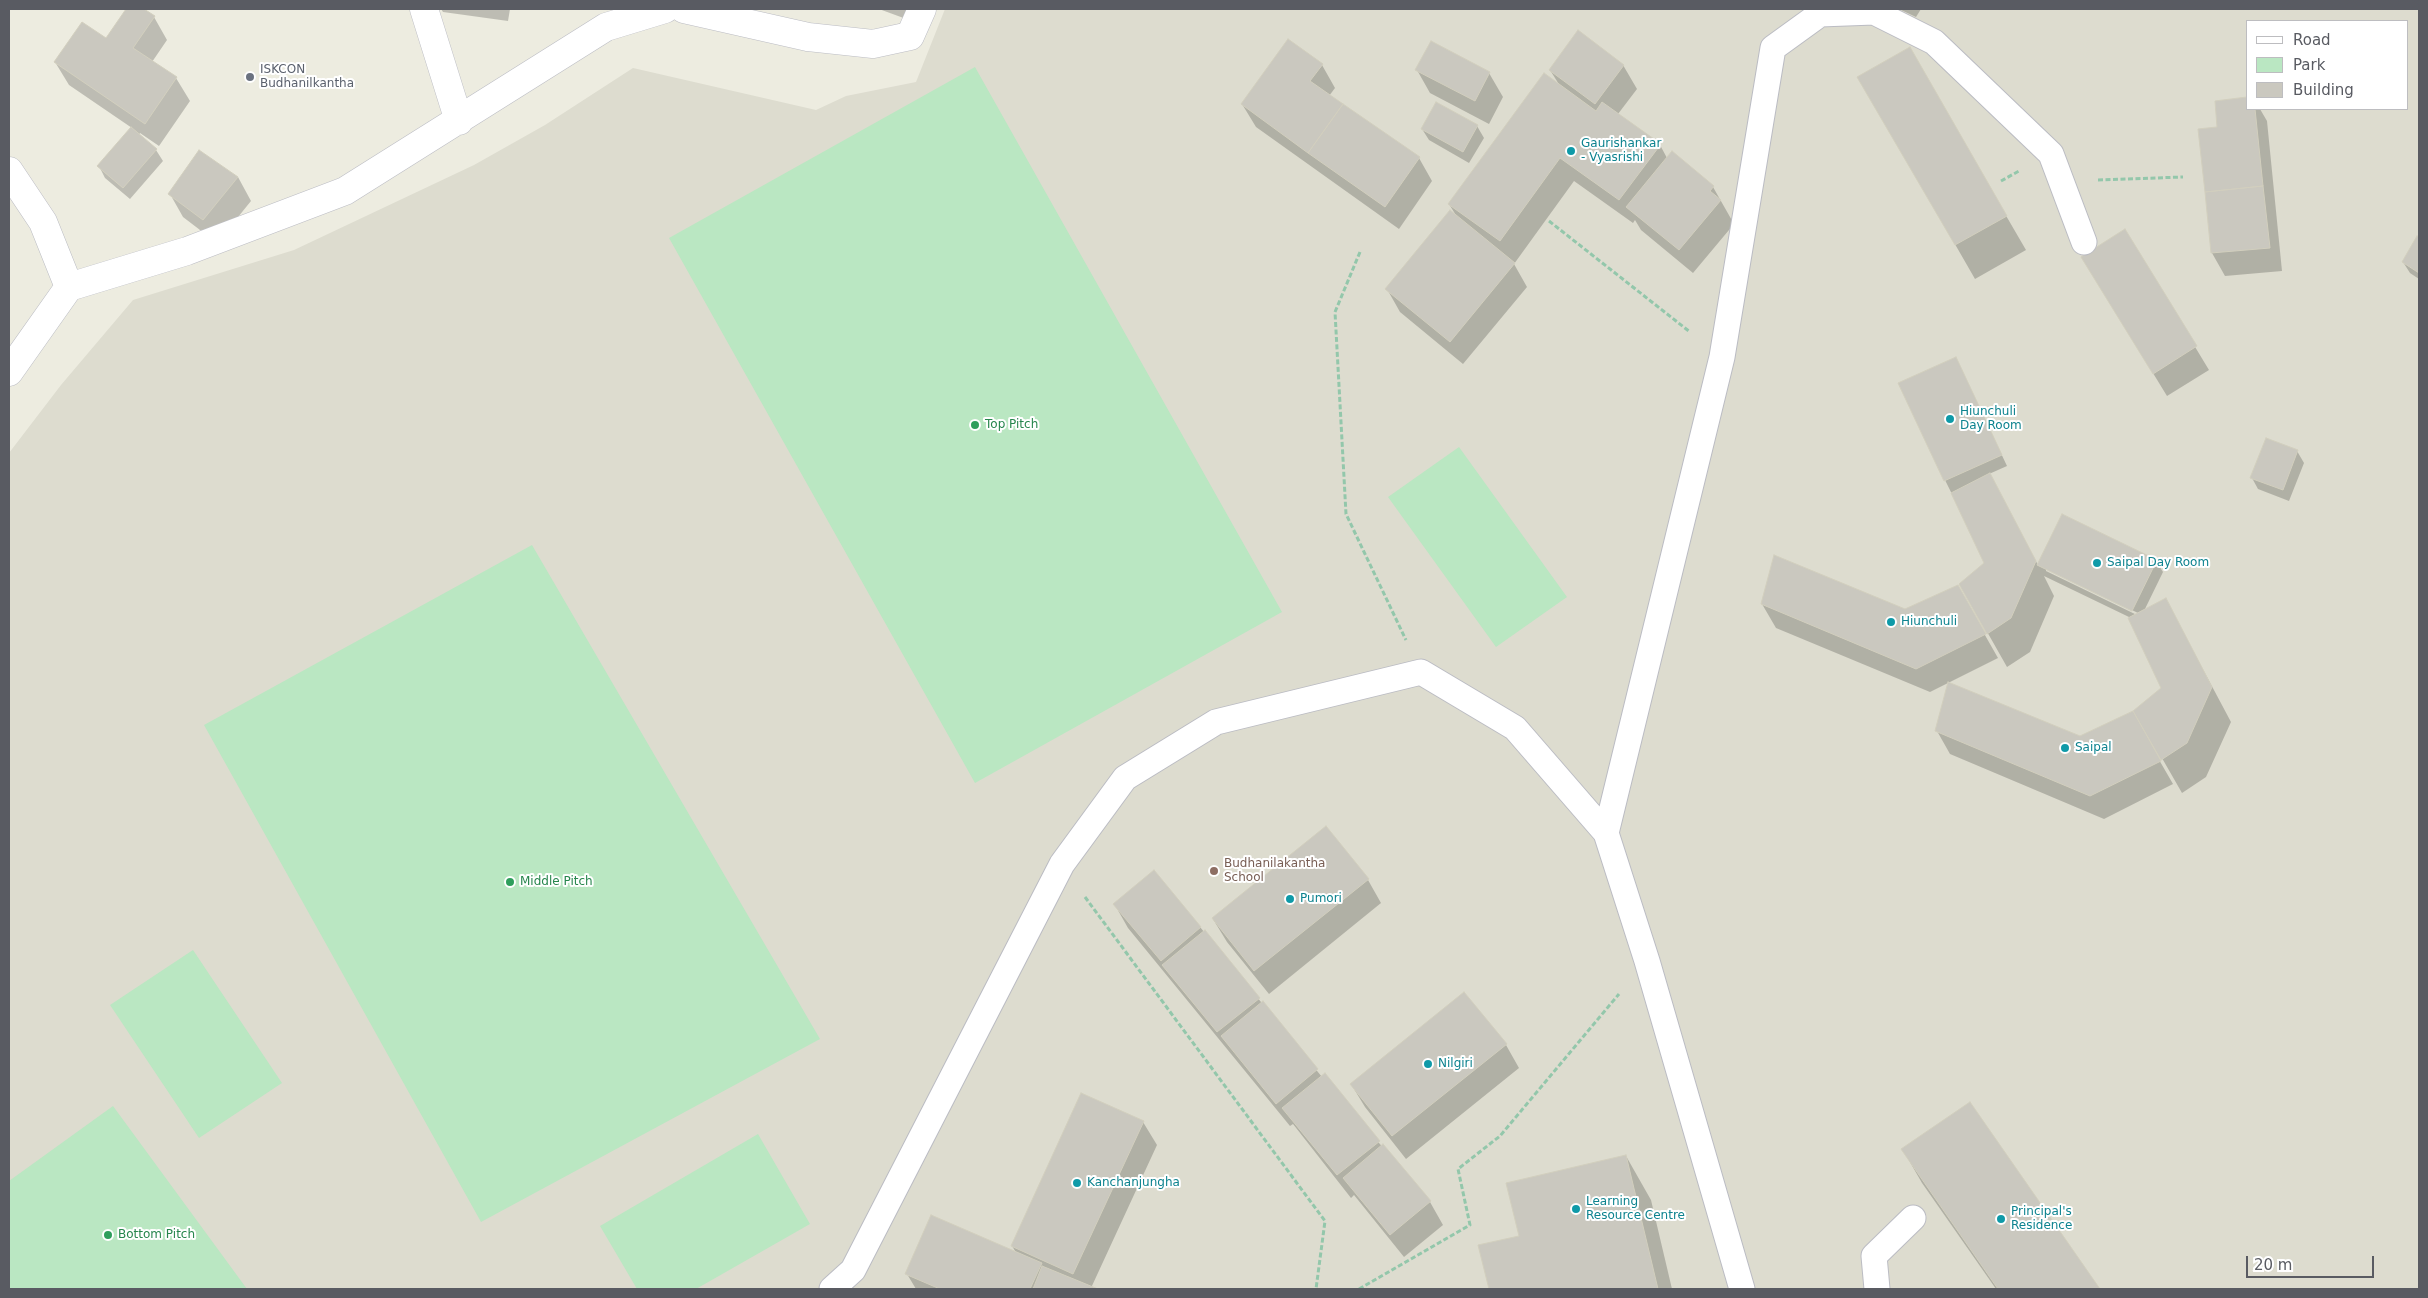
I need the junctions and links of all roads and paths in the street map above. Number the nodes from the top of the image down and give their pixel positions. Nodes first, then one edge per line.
1 (424, 9) edge
2 (665, 9) edge
3 (684, 9) edge
4 (922, 9) edge
5 (459, 121) junction
6 (9, 171) edge
7 (2183, 177) dead end
8 (2060, 181) junction
9 (1549, 221) dead end
10 (2084, 242) dead end
11 (1360, 252) dead end
12 (70, 287) junction
13 (1722, 357) junction
14 (9, 372) edge
15 (1421, 672) junction
16 (1606, 833) junction
17 (1062, 864) junction
18 (1647, 961) junction
19 (1913, 1218) dead end
20 (832, 1289) edge
21 (1316, 1289) edge
22 (1359, 1289) edge
23 (1742, 1289) edge
24 (1877, 1289) edge

1 - 5 street
2 - 5 street
3 - 4 street
5 - 12 street
6 - 12 street
7 - 8 path
8 - 10 lane
8 - 13 lane
9 - 13 path
11 - 15 path
12 - 14 street
13 - 16 lane
15 - 16 lane
15 - 17 lane
16 - 18 lane
17 - 20 lane
17 - 21 path
18 - 22 path
18 - 23 lane
19 - 24 lane

